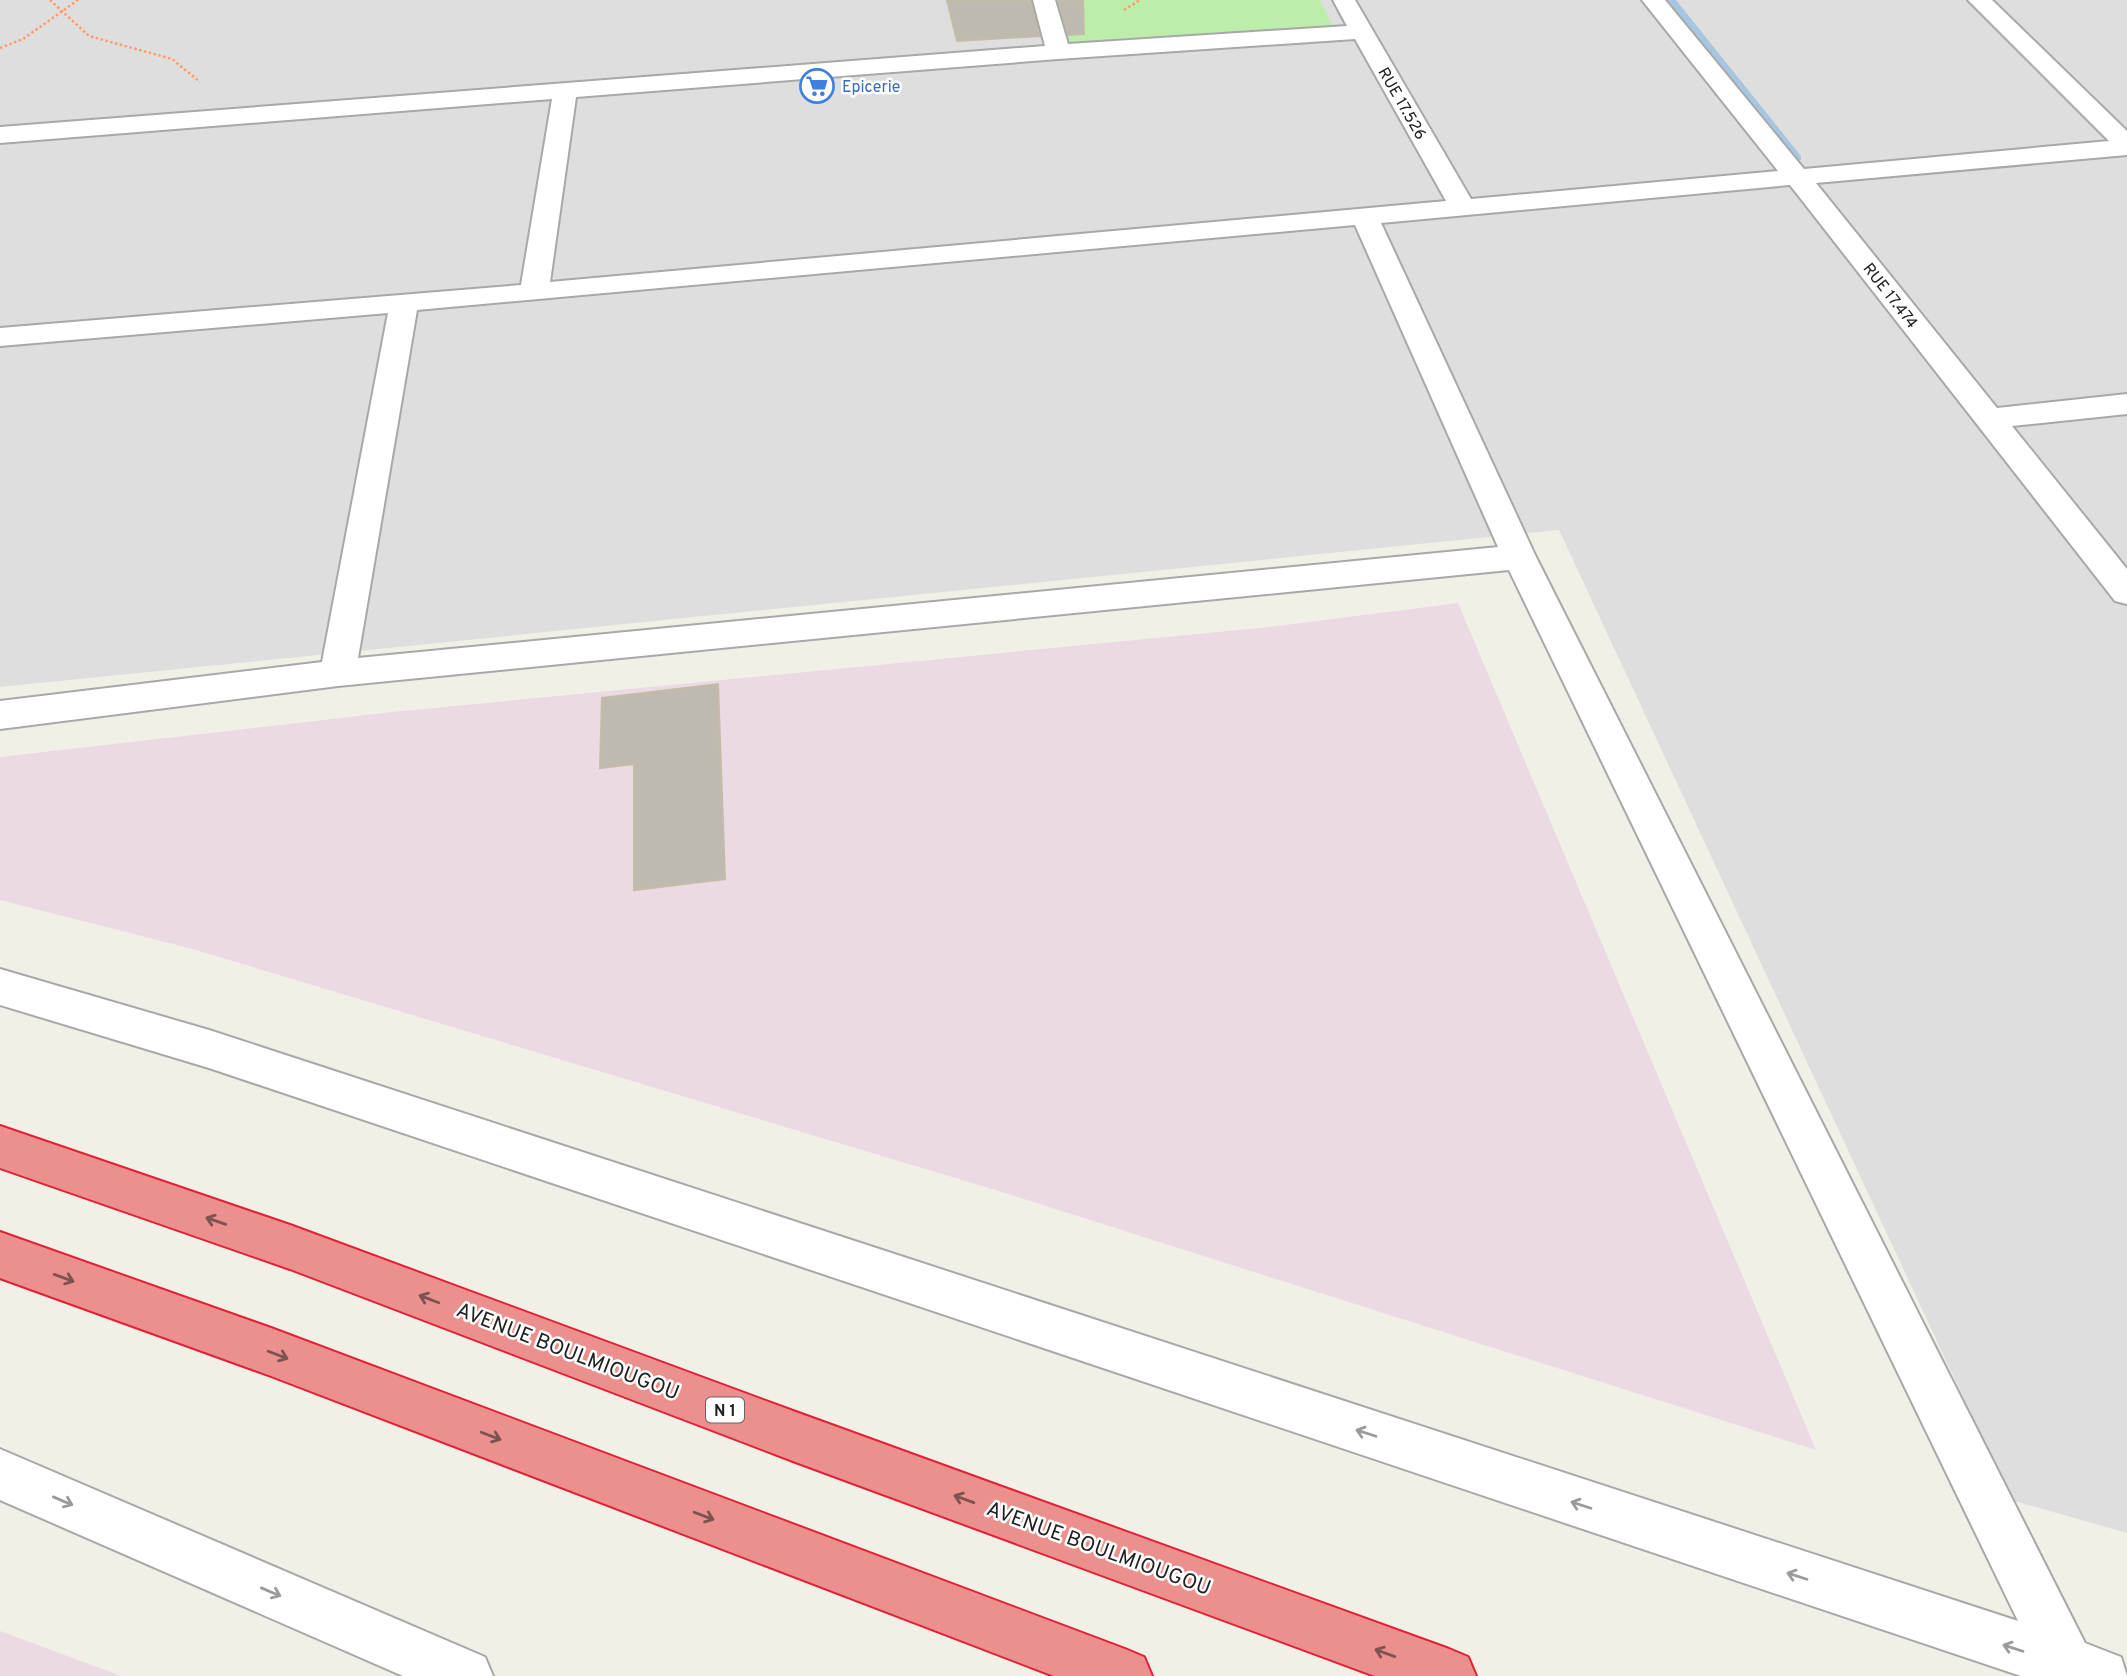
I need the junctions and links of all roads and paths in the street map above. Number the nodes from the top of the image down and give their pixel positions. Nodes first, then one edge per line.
1 (50, 0) edge
2 (78, 0) edge
3 (1044, 0) edge
4 (1344, 0) edge
5 (1653, 0) edge
6 (1979, 0) edge
7 (61, 10) junction
8 (1361, 32) junction
9 (0, 48) edge
10 (1058, 52) junction
11 (565, 92) junction
12 (202, 119) junction
13 (0, 135) edge
14 (2127, 146) edge
15 (1797, 177) junction
16 (1462, 206) junction
17 (1365, 217) junction
18 (534, 292) junction
19 (404, 302) junction
20 (0, 337) edge
21 (2127, 404) edge
22 (1988, 419) junction
23 (1519, 557) junction
24 (2127, 592) edge
25 (338, 673) junction
26 (0, 715) edge
27 (0, 987) edge
28 (0, 1147) edge
29 (0, 1255) edge
30 (0, 1474) edge
31 (2085, 1671) edge
32 (466, 1676) edge
33 (1125, 1676) edge
34 (1449, 1676) edge

1 - 7 path
2 - 7 path
3 - 10 street
4 - 8 street, RUE 17.526
5 - 15 street, RUE 17.474
6 - 14 street
7 - 9 path
7 - 12 path
8 - 10 street
8 - 16 street, RUE 17.526
10 - 11 street
11 - 12 street
11 - 18 street
12 - 13 street
14 - 15 street
15 - 16 street
15 - 22 street, RUE 17.474
16 - 17 street
17 - 18 street
17 - 23 street
18 - 19 street
19 - 20 street
19 - 25 street
21 - 22 street
22 - 24 street, RUE 17.474
23 - 25 street
23 - 31 street
25 - 26 street
31 -> 27 street
34 -> 28 highway, AVENUE BOULMIOUGOU / N 1
29 -> 33 highway
30 -> 32 street

